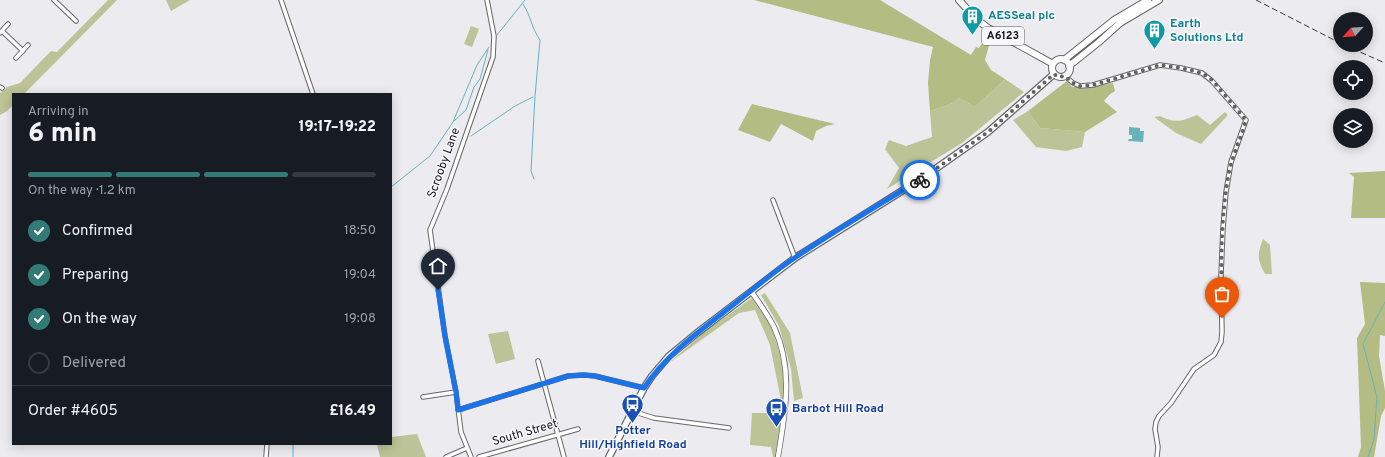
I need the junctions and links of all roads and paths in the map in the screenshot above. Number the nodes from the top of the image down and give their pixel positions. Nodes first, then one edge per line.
1 (54, 0) edge
2 (281, 0) edge
3 (487, 0) edge
4 (959, 0) edge
5 (1148, 0) edge
6 (1159, 0) edge
7 (76, 21) dead end
8 (8, 24) dead end
9 (1, 32) edge
10 (28, 45) dead end
11 (23, 50) junction
12 (16, 58) dead end
13 (1064, 60) junction
14 (1053, 64) junction
15 (1069, 66) junction
16 (1054, 74) junction
17 (1065, 76) junction
18 (313, 93) edge
19 (774, 200) dead end
20 (795, 258) junction
21 (751, 291) junction
22 (538, 362) dead end
23 (544, 384) junction
24 (644, 388) junction
25 (456, 392) junction
26 (423, 398) dead end
27 (458, 410) junction
28 (632, 411) junction
29 (729, 428) dead end
30 (578, 429) dead end
31 (558, 434) junction
32 (267, 445) edge
33 (467, 448) junction
34 (266, 457) edge
35 (446, 457) edge
36 (471, 457) edge
37 (479, 457) edge
38 (564, 457) edge
39 (609, 457) edge
40 (778, 457) edge
41 (1157, 457) edge

1 - 7 street
2 - 18 street
3 - 25 street, Scrooby Lane
4 - 14 main road, A6123
5 - 13 main road
6 - 15 main road
8 - 9 street
9 - 11 street
10 - 11 street
11 - 12 street
13 - 14 main road
13 - 15 main road
14 - 16 main road
15 - 17 main road
16 - 17 main road
16 - 20 main road
17 - 41 street
19 - 20 street
20 - 21 main road
21 - 24 main road
21 - 40 street
22 - 23 street
23 - 24 street
23 - 27 street
23 - 31 street
24 - 28 main road
25 - 26 street
25 - 27 street, Scrooby Lane
27 - 33 street, Scrooby Lane
28 - 29 street
28 - 39 main road
30 - 31 street, South Street
31 - 37 street, South Street
31 - 38 street
32 - 34 street
33 - 35 street
33 - 36 street, Scrooby Lane

